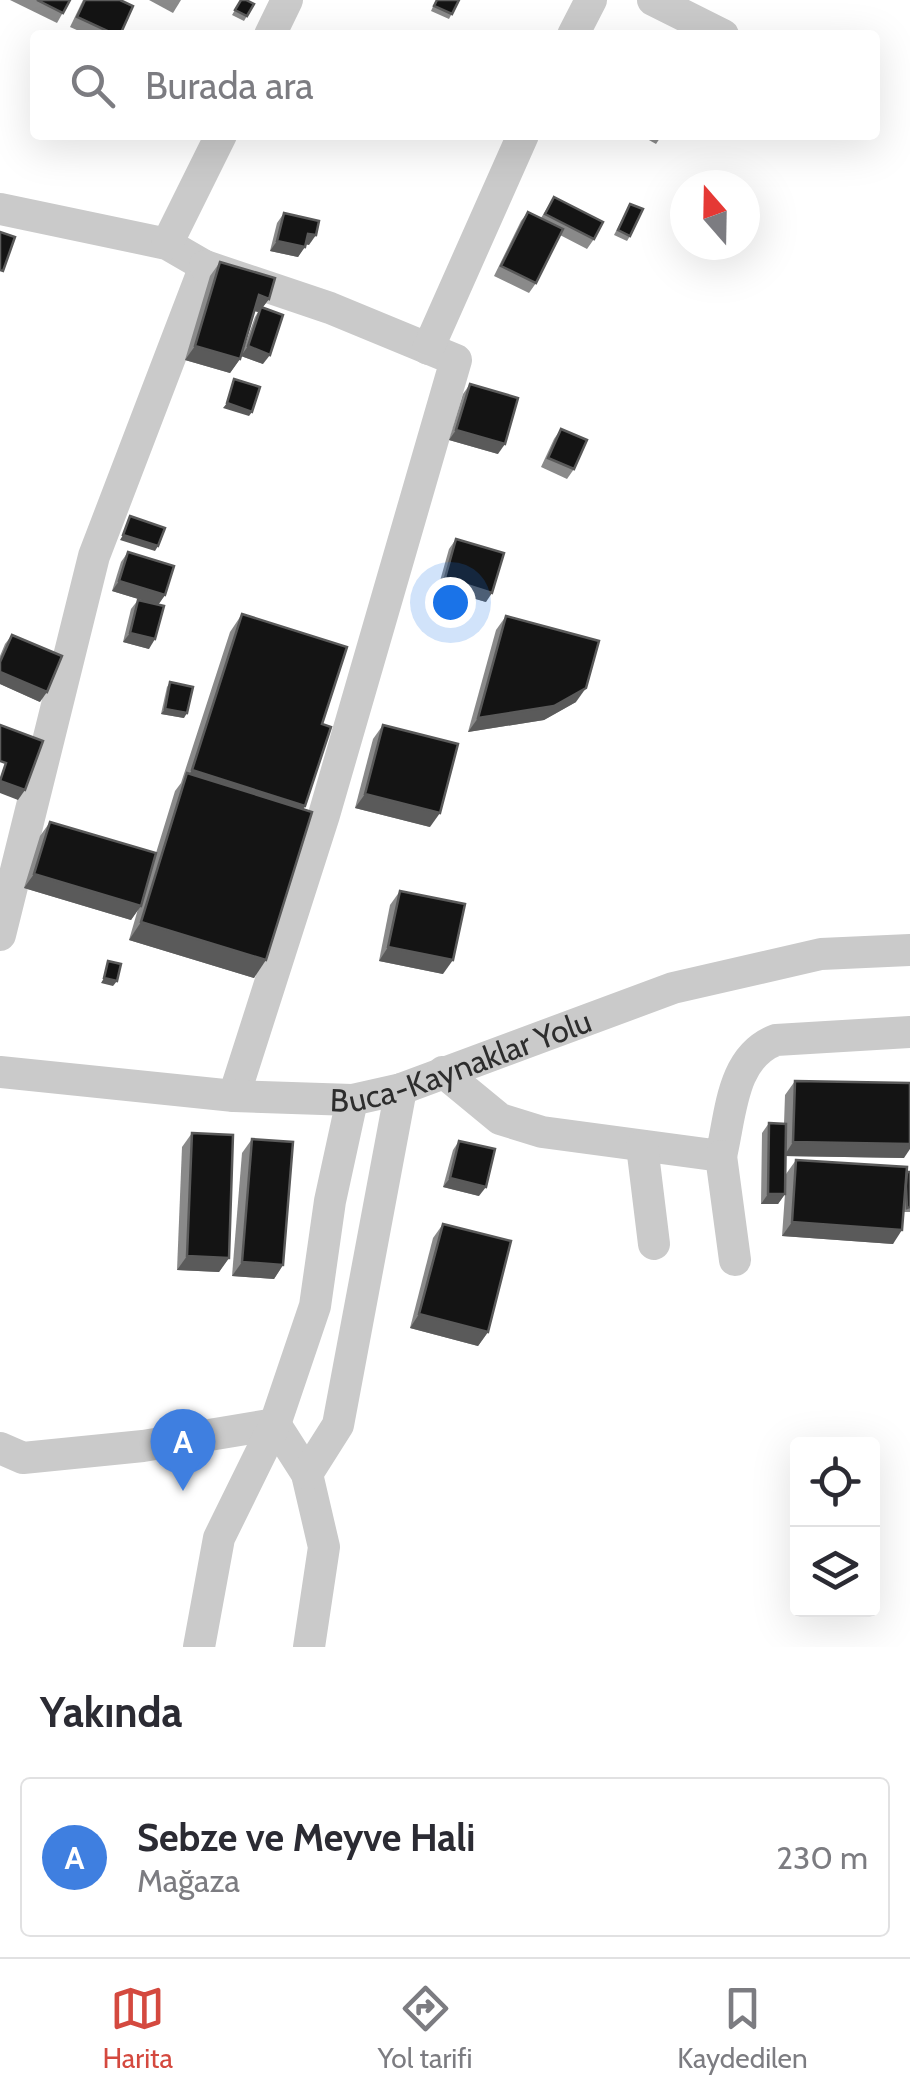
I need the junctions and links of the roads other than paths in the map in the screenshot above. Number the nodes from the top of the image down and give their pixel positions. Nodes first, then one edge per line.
1 (287, 0) edge
2 (590, 0) edge
3 (653, 0) edge
4 (272, 30) edge
5 (575, 30) edge
6 (713, 30) edge
7 (218, 140) edge
8 (521, 140) edge
9 (0, 209) edge
10 (167, 244) junction
11 (205, 266) junction
12 (428, 349) junction
13 (0, 935) edge
14 (910, 950) edge
15 (910, 1032) edge
16 (0, 1072) edge
17 (442, 1072) junction
18 (401, 1090) junction
19 (234, 1096) junction
20 (352, 1100) junction
21 (642, 1146) junction
22 (721, 1156) junction
23 (654, 1244) dead end
24 (735, 1260) dead end
25 (276, 1424) junction
26 (0, 1448) edge
27 (307, 1474) junction
28 (198, 1647) edge
29 (308, 1647) edge

1 - 4 street
2 - 5 street
3 - 6 street
7 - 10 street
8 - 12 street
9 - 10 street
10 - 11 street
11 - 12 street
11 - 13 street
12 - 19 street
14 - 17 street, Buca-Kaynaklar Yolu
15 - 22 street
16 - 19 street, Buca-Kaynaklar Yolu
17 - 18 street, Buca-Kaynaklar Yolu
17 - 21 street
18 - 20 street, Buca-Kaynaklar Yolu
18 - 27 street
19 - 20 street, Buca-Kaynaklar Yolu
20 - 25 street
21 - 22 street
21 - 23 street
22 - 24 street
25 - 26 street
25 - 27 street
25 - 28 street
27 - 29 street

